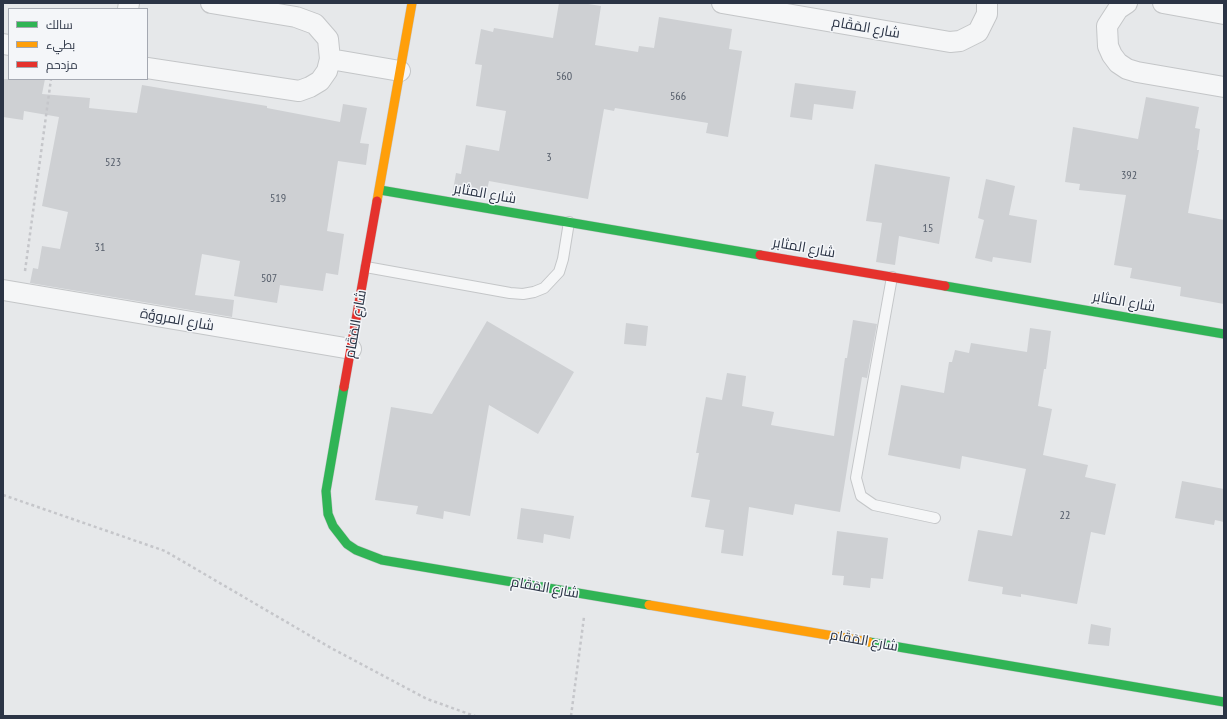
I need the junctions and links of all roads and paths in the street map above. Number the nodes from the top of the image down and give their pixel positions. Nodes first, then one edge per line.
1 (212, 3) edge
2 (412, 3) edge
3 (722, 3) edge
4 (987, 3) edge
5 (1127, 3) edge
6 (1163, 3) edge
7 (1224, 14) edge
8 (330, 60) junction
9 (148, 68) edge
10 (400, 71) junction
11 (51, 80) edge
12 (1224, 87) edge
13 (380, 190) junction
14 (569, 222) junction
15 (366, 267) junction
16 (892, 277) junction
17 (3, 290) edge
18 (22, 294) junction
19 (1224, 334) edge
20 (351, 349) junction
21 (3, 495) edge
22 (935, 518) dead end
23 (587, 595) junction
24 (1224, 702) edge
25 (475, 716) edge
26 (571, 716) edge

1 - 8 street
2 - 10 street, شارع المَقَام
3 - 4 street, شارع المَقَام
5 - 12 street
6 - 7 street
8 - 9 street
8 - 10 street
10 - 13 street, شارع المَقَام
11 - 18 path
13 - 14 street, شارع المثابر
13 - 15 street, شارع المَقَام
14 - 15 lane
14 - 16 street, شارع المثابر
15 - 20 street, شارع المَقَام
16 - 19 street, شارع المثابر
16 - 22 lane
17 - 18 street, شارع المروؤة
18 - 20 street, شارع المروؤة
20 - 23 street, شارع المَقَام
21 - 25 path
23 - 24 street, شارع المَقَام
23 - 26 path

